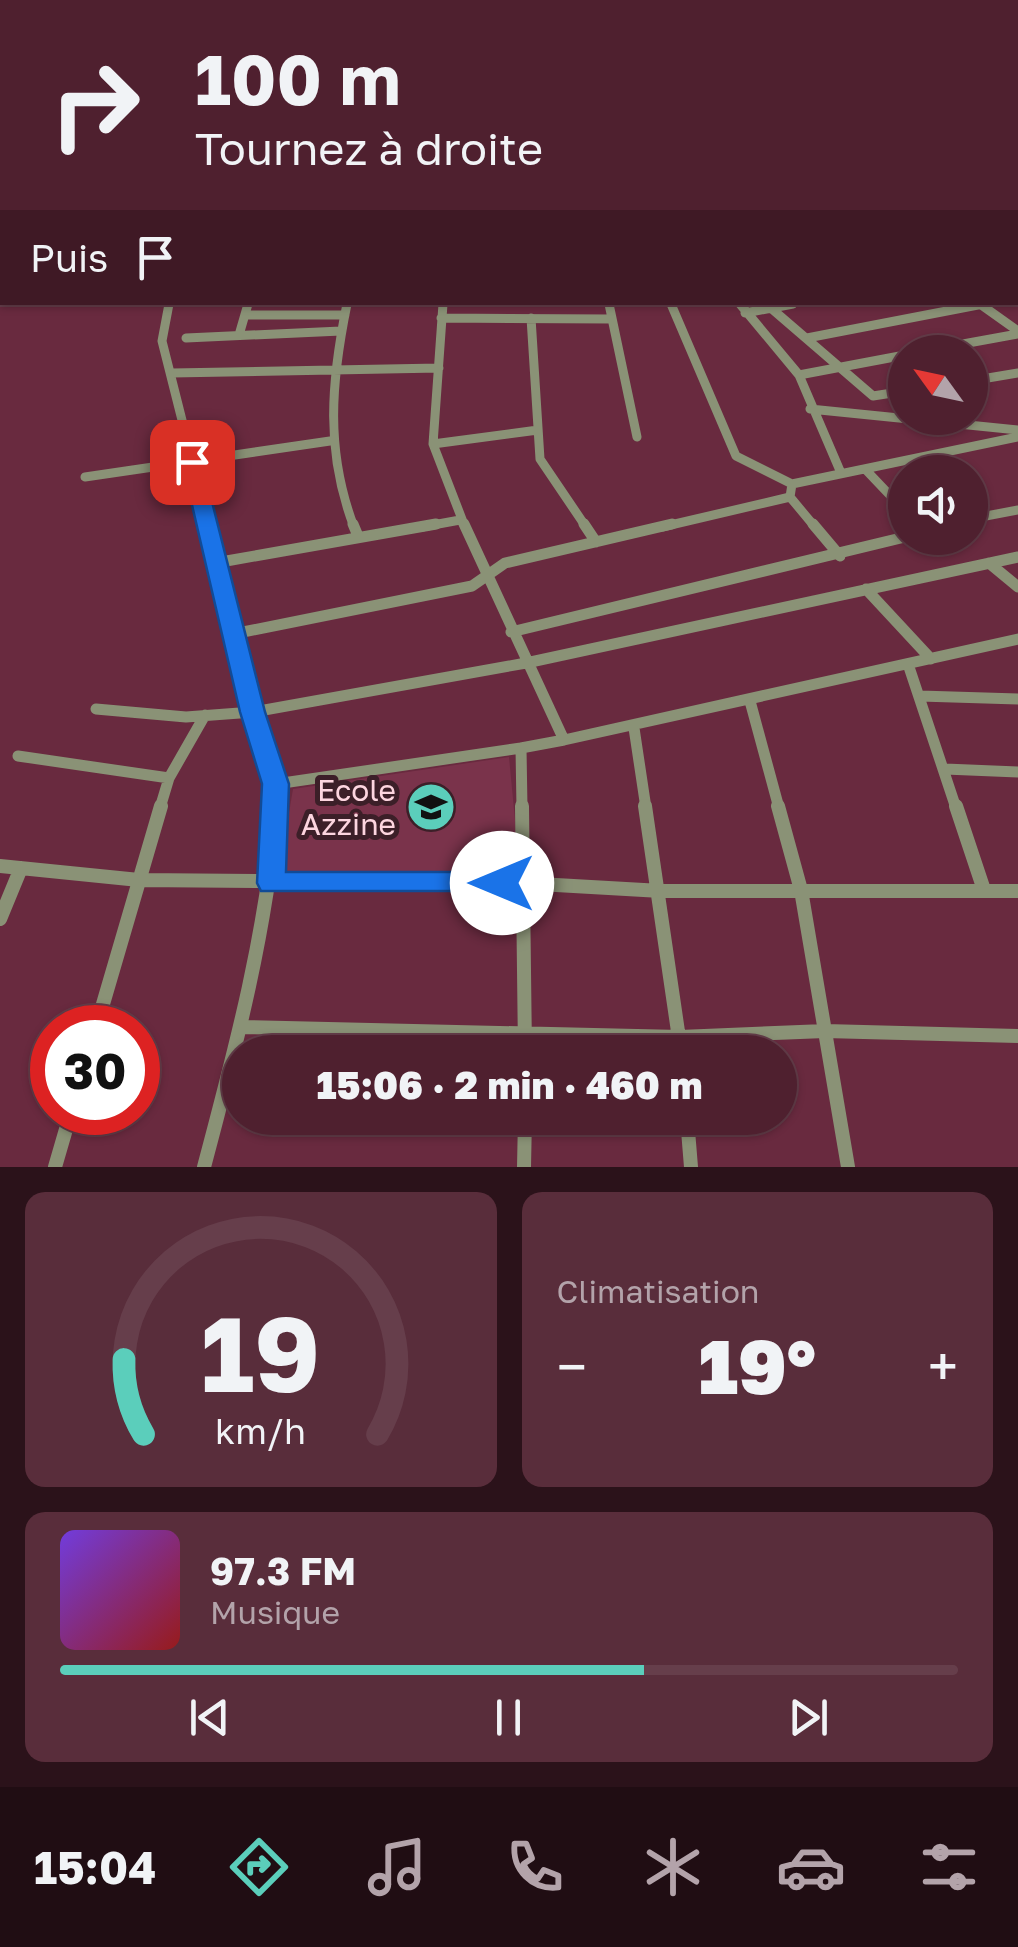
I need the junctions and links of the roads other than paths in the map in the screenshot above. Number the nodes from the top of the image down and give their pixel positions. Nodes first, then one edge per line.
1 (169, 305) edge
2 (248, 305) edge
3 (346, 305) edge
4 (443, 305) edge
5 (609, 305) edge
6 (671, 305) edge
7 (740, 305) edge
8 (790, 305) edge
9 (974, 305) edge
10 (980, 305) edge
11 (772, 308) junction
12 (744, 313) junction
13 (344, 314) junction
14 (245, 315) junction
15 (441, 318) junction
16 (531, 318) junction
17 (612, 319) junction
18 (341, 331) junction
19 (1018, 332) edge
20 (239, 335) junction
21 (186, 338) dead end
22 (807, 338) junction
23 (988, 338) edge
24 (888, 358) edge
25 (841, 367) junction
26 (438, 368) junction
27 (333, 370) junction
28 (172, 372) junction
29 (799, 374) junction
30 (1018, 374) edge
31 (988, 378) edge
32 (888, 394) edge
33 (810, 409) junction
34 (538, 430) junction
35 (1018, 430) edge
36 (638, 437) dead end
37 (1018, 438) edge
38 (330, 441) junction
39 (433, 444) junction
40 (192, 462) junction
41 (864, 469) junction
42 (842, 474) junction
43 (85, 478) dead end
44 (792, 484) junction
45 (888, 493) edge
46 (790, 497) junction
47 (1018, 510) edge
48 (988, 516) edge
49 (460, 520) junction
50 (358, 536) junction
51 (596, 542) junction
52 (888, 542) edge
53 (840, 556) junction
54 (1018, 557) edge
55 (215, 563) junction
56 (989, 563) junction
57 (485, 577) junction
58 (1018, 587) edge
59 (866, 589) junction
60 (512, 632) junction
61 (233, 634) junction
62 (1018, 639) edge
63 (931, 659) junction
64 (526, 663) junction
65 (908, 664) junction
66 (920, 696) junction
67 (1018, 698) edge
68 (750, 701) junction
69 (96, 709) dead end
70 (252, 712) junction
71 (205, 715) junction
72 (634, 728) junction
73 (564, 740) junction
74 (521, 748) junction
75 (18, 756) dead end
76 (945, 769) junction
77 (1018, 772) edge
78 (169, 778) junction
79 (276, 784) junction
80 (0, 866) edge
81 (21, 868) junction
82 (139, 880) junction
83 (271, 883) junction
84 (521, 883) junction
85 (801, 890) junction
86 (984, 890) junction
87 (661, 891) junction
88 (1018, 891) edge
89 (0, 919) edge
90 (103, 1005) edge
91 (241, 1027) junction
92 (825, 1032) junction
93 (526, 1033) junction
94 (552, 1035) edge
95 (679, 1035) edge
96 (792, 1035) edge
97 (1018, 1036) edge
98 (64, 1135) edge
99 (525, 1135) edge
100 (688, 1135) edge
101 (55, 1167) edge
102 (204, 1167) edge
103 (524, 1167) edge
104 (691, 1167) edge
105 (848, 1167) edge

1 - 28 street
2 - 14 street
3 - 13 street
4 - 15 street
5 - 17 street
6 - 44 street
7 - 12 street
8 - 11 street
9 - 22 street
10 - 19 street
11 - 12 street
11 - 22 street
12 - 29 street
13 - 14 street
13 - 18 street
14 - 20 street
15 - 16 street
15 - 26 street
16 - 17 street
16 - 34 street
17 - 36 street
18 - 20 street
18 - 27 street
19 - 23 street
20 - 21 street
22 - 25 street
24 - 25 street
25 - 29 street
25 - 32 street
26 - 27 street
26 - 39 street
27 - 28 street
27 - 38 street
28 - 40 street
29 - 33 street
30 - 31 street
33 - 35 street
33 - 42 street
34 - 39 street
34 - 51 street
37 - 41 street
38 - 40 street
38 - 50 street
39 - 49 street
40 - 43 street
40 - 55 street
41 - 42 street
41 - 45 street
42 - 44 street
44 - 46 street
46 - 51 street
46 - 53 street
47 - 48 street
49 - 50 street
49 - 57 street
50 - 55 street
51 - 57 street
52 - 53 street
53 - 60 street
54 - 56 street
55 - 61 street
56 - 58 street
56 - 59 street
57 - 60 street
57 - 61 street
59 - 63 street
59 - 64 street
60 - 64 street
61 - 70 street
62 - 63 street
63 - 65 street
64 - 70 street
64 - 73 street
65 - 66 street
65 - 68 street
66 - 67 street
66 - 76 street
68 - 72 street
68 - 85 street
69 - 71 street
70 - 71 street
70 - 79 street
71 - 78 street
72 - 73 street
72 - 87 street
73 - 74 street
74 - 79 street
74 - 84 street
75 - 78 street
76 - 77 street
76 - 86 street
78 - 82 street
79 - 83 street
80 - 81 street
81 - 82 street
81 - 89 street
82 - 83 street
82 - 90 street
83 - 84 street
83 - 91 street
84 - 87 street
84 - 93 street
85 - 86 street
85 - 87 street
85 - 92 street
86 - 88 street
87 - 95 street
91 - 93 street
91 - 102 street
92 - 96 street
92 - 97 street
92 - 105 street
93 - 94 street
98 - 101 street
99 - 103 street
100 - 104 street

